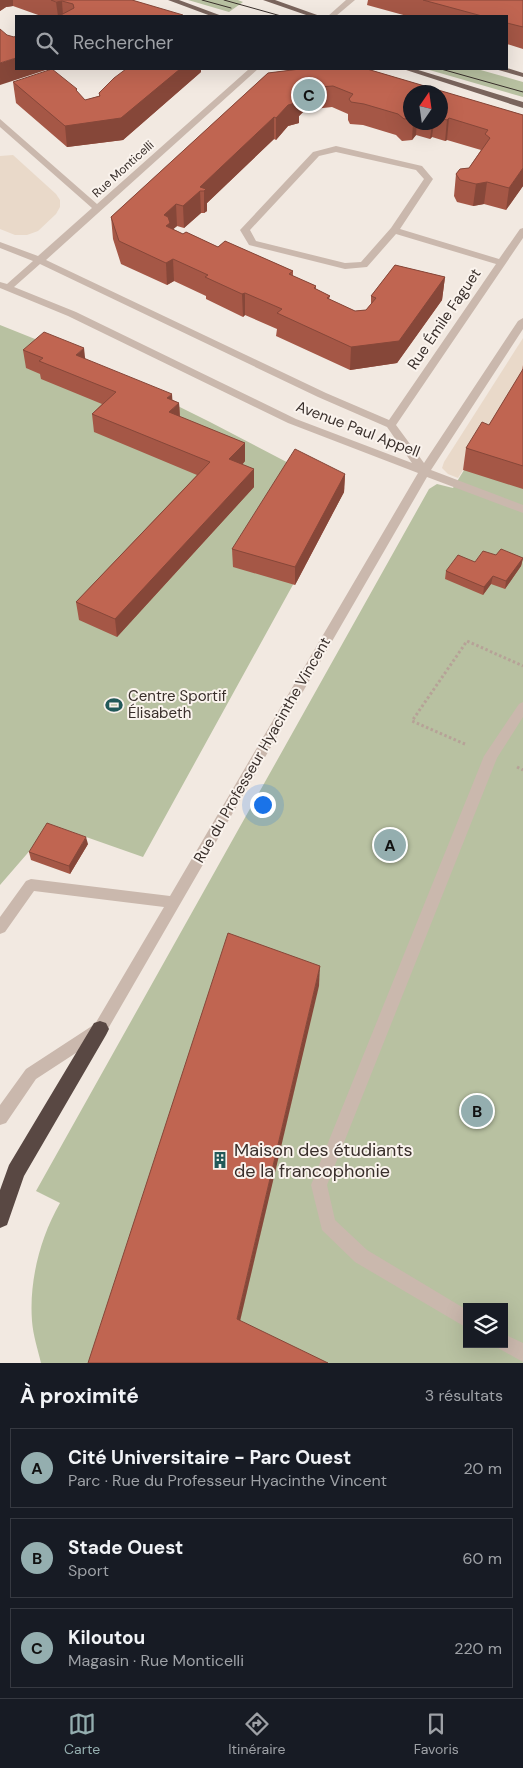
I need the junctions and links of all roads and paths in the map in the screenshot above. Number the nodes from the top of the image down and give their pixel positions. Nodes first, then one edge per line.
1 (172, 0) edge
2 (268, 0) edge
3 (351, 0) edge
4 (215, 15) edge
5 (313, 15) edge
6 (333, 15) edge
7 (253, 70) edge
8 (410, 70) edge
9 (503, 70) edge
10 (523, 75) edge
11 (523, 104) edge
12 (0, 122) edge
13 (97, 208) junction
14 (394, 230) junction
15 (523, 230) edge
16 (0, 245) edge
17 (39, 260) junction
18 (501, 263) junction
19 (4, 286) edge
20 (523, 321) edge
21 (391, 425) junction
22 (425, 472) junction
23 (523, 510) edge
24 (523, 666) edge
25 (523, 707) edge
26 (491, 756) junction
27 (523, 770) edge
28 (174, 902) junction
29 (0, 928) edge
30 (100, 1029) junction
31 (0, 1118) edge
32 (0, 1218) edge
33 (463, 1318) edge
34 (508, 1344) edge
35 (523, 1353) edge

1 - 4 main road
2 - 5 main road
3 - 6 street
7 - 13 street, Rue Monticelli
8 - 11 main road
9 - 10 main road
12 - 13 street
13 - 17 street, Rue Monticelli
14 - 14 street
14 - 18 street
15 - 18 street, Rue Émile Faguet
16 - 17 street, Avenue Paul Appell
17 - 19 street, Rue Monticelli
17 - 21 street, Avenue Paul Appell
18 - 21 street, Rue Émile Faguet
19 - 22 street, Avenue Paul Appell
20 - 22 street
21 - 22 street, Avenue Paul Appell
22 - 23 street
22 - 28 street, Rue du Professeur Hyacinthe Vincent
24 - 26 path
25 - 26 street
26 - 27 path
26 - 33 street
28 - 29 street
28 - 30 street, Rue du Professeur Hyacinthe Vincent
30 - 31 street
30 - 32 highway
34 - 35 street

